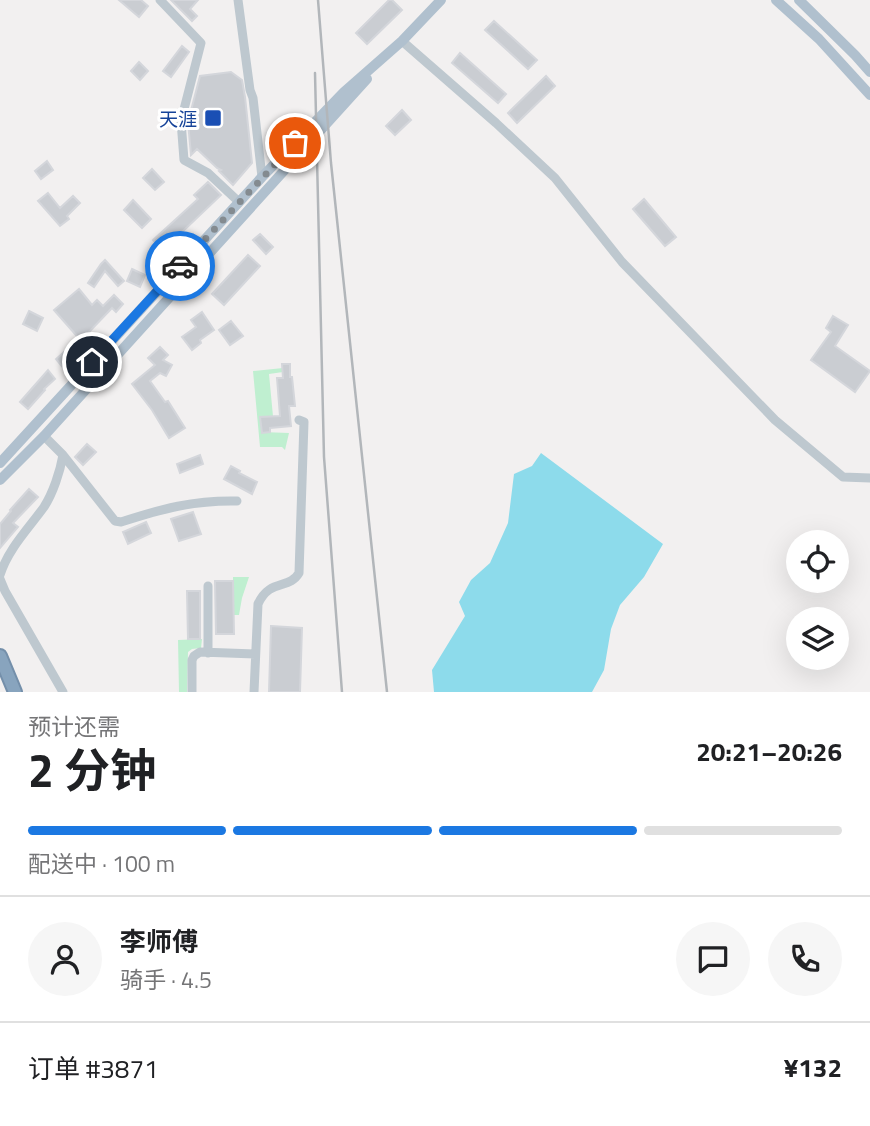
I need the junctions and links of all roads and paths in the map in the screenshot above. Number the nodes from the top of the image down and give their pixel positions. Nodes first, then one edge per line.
1 (160, 0) edge
2 (238, 0) edge
3 (441, 0) edge
4 (776, 0) edge
5 (799, 0) edge
6 (399, 44) junction
7 (870, 72) edge
8 (870, 95) edge
9 (262, 177) junction
10 (239, 202) junction
11 (299, 420) dead end
12 (44, 436) junction
13 (63, 455) junction
14 (0, 463) edge
15 (870, 478) edge
16 (0, 480) edge
17 (237, 501) dead end
18 (0, 577) edge
19 (208, 586) dead end
20 (208, 653) junction
21 (255, 654) junction
22 (0, 656) edge
23 (15, 692) edge
24 (63, 692) edge
25 (192, 692) edge
26 (254, 692) edge

1 - 10 street
2 - 9 street
3 - 6 main road
4 - 8 main road
5 - 7 main road
6 - 9 main road
6 - 12 main road
6 - 15 street
9 - 10 main road
10 - 14 main road
11 - 21 street
12 - 13 street
12 - 16 main road
13 - 17 street
13 - 18 street
18 - 24 street
19 - 20 street
20 - 21 street
20 - 25 street
21 - 26 street
22 - 23 highway

